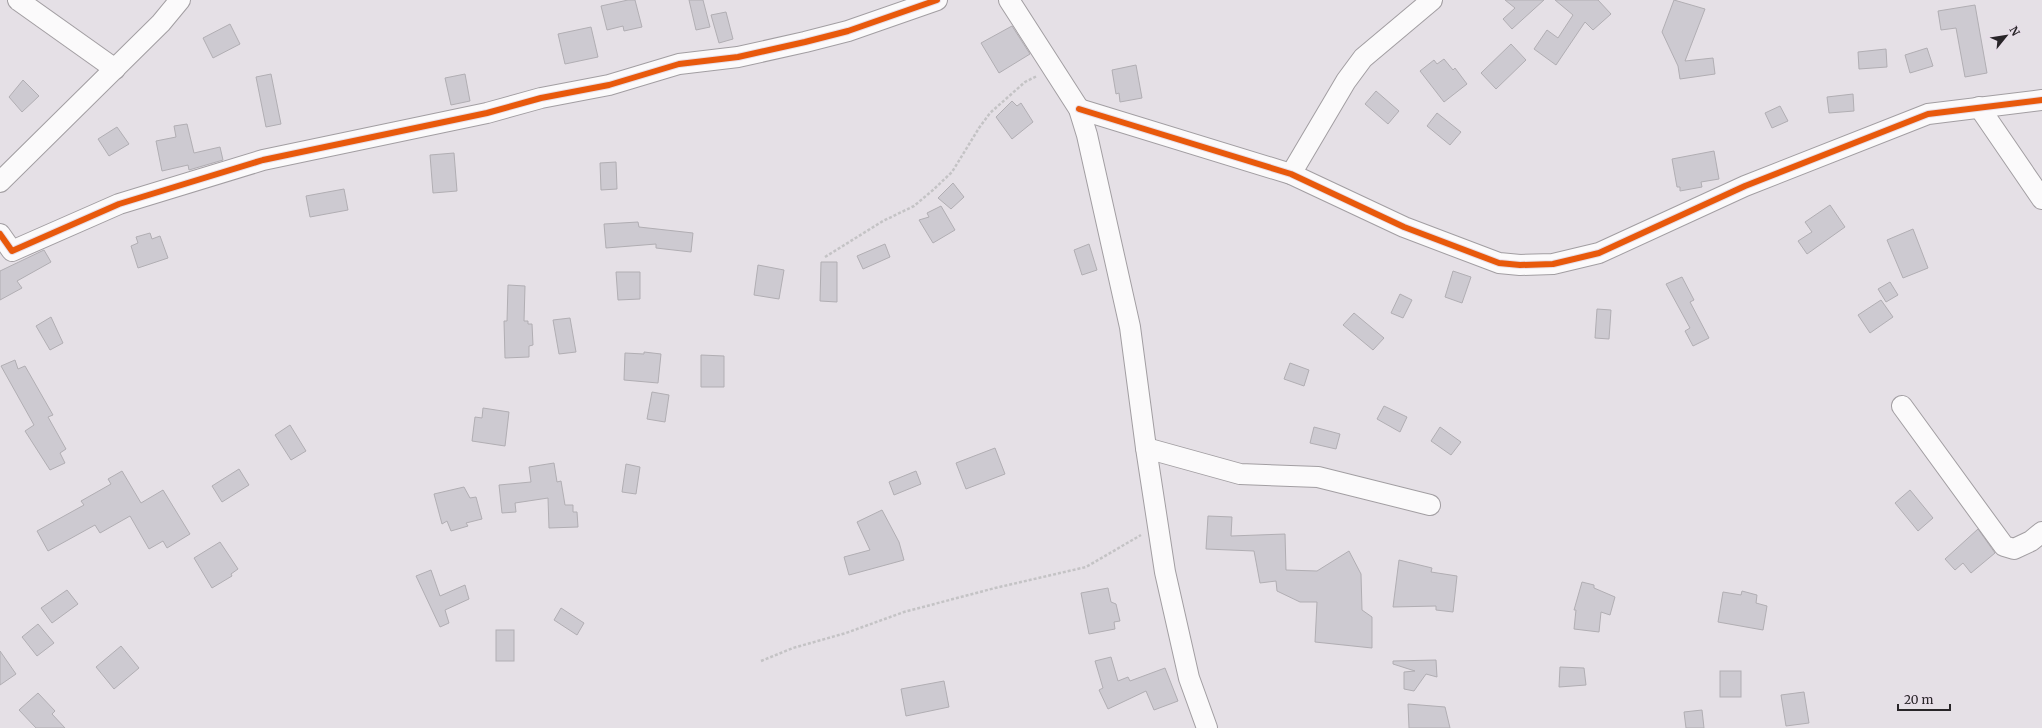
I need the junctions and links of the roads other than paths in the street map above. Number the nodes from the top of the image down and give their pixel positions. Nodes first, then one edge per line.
1 (18, 0) edge
2 (180, 0) edge
3 (937, 0) edge
4 (1009, 0) edge
5 (1432, 0) edge
6 (115, 69) junction
7 (2042, 100) edge
8 (1980, 107) junction
9 (1079, 109) junction
10 (1291, 174) junction
11 (0, 182) edge
12 (2042, 199) edge
13 (0, 234) edge
14 (1902, 406) dead end
15 (1146, 448) junction
16 (1430, 505) dead end
17 (2042, 532) edge
18 (1207, 728) edge

1 - 6 street
2 - 6 street
3 - 13 street
4 - 9 street
5 - 10 street
6 - 11 street
7 - 8 street
8 - 10 street
8 - 12 street
9 - 10 street
9 - 15 street
14 - 17 street
15 - 16 street
15 - 18 street

